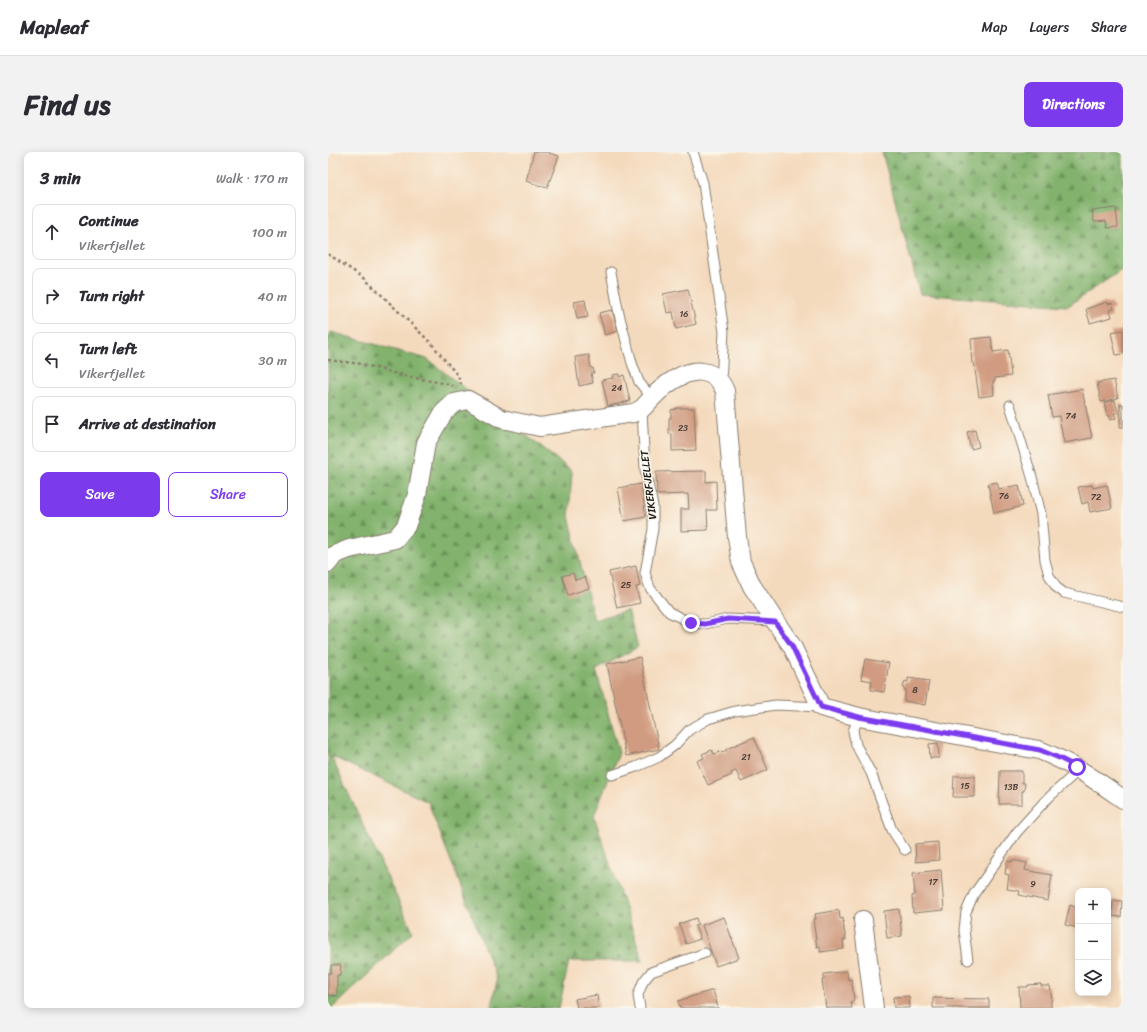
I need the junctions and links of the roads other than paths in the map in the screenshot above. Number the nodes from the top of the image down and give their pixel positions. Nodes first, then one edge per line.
1 (693, 152) edge
2 (611, 272) dead end
3 (721, 381) junction
4 (647, 404) junction
5 (1010, 405) dead end
6 (328, 563) edge
7 (1123, 607) edge
8 (775, 622) junction
9 (821, 707) junction
10 (859, 717) junction
11 (1080, 769) junction
12 (612, 775) dead end
13 (1123, 799) edge
14 (905, 850) dead end
15 (864, 920) dead end
16 (705, 953) dead end
17 (968, 960) dead end
18 (640, 1008) edge
19 (874, 1008) edge

1 - 3 lane
2 - 4 lane
3 - 4 street
3 - 8 street
4 - 6 street
4 - 8 lane, VIKERFJELLET
5 - 7 lane
8 - 9 street
9 - 10 street
9 - 12 lane
10 - 11 street
10 - 14 lane
11 - 13 street
11 - 17 lane
15 - 19 street
16 - 18 lane

